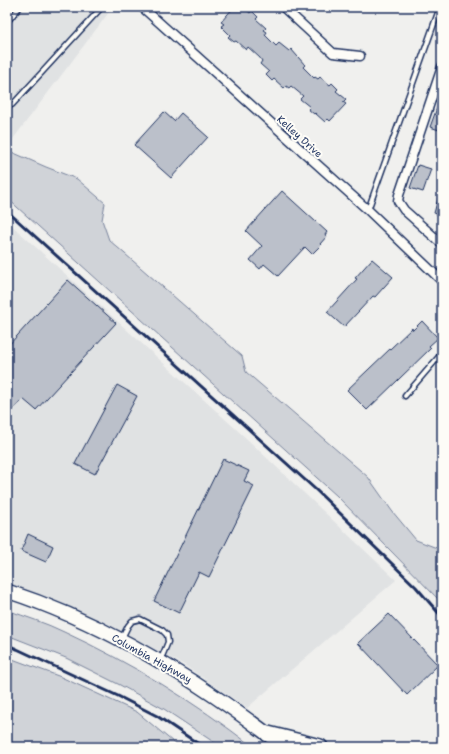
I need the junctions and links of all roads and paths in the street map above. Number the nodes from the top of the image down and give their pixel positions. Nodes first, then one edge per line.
1 (20, 7) edge
2 (102, 7) edge
3 (142, 7) edge
4 (284, 7) edge
5 (440, 7) edge
6 (7, 22) edge
7 (360, 56) dead end
8 (442, 68) edge
9 (7, 105) edge
10 (368, 210) junction
11 (442, 244) edge
12 (442, 281) edge
13 (442, 353) edge
14 (404, 396) dead end
15 (7, 591) edge
16 (122, 640) junction
17 (160, 661) junction
18 (268, 734) junction
19 (284, 747) edge
20 (320, 747) edge

1 - 6 lane
2 - 9 lane
3 - 10 street, Kelley Drive
4 - 7 street
5 - 10 lane
8 - 11 street
10 - 12 street, Kelley Drive
13 - 14 lane
15 - 16 main road, Columbia Highway
16 - 17 main road, Columbia Highway
16 - 17 lane
17 - 18 main road, Columbia Highway
18 - 19 main road, Columbia Highway
18 - 20 highway

